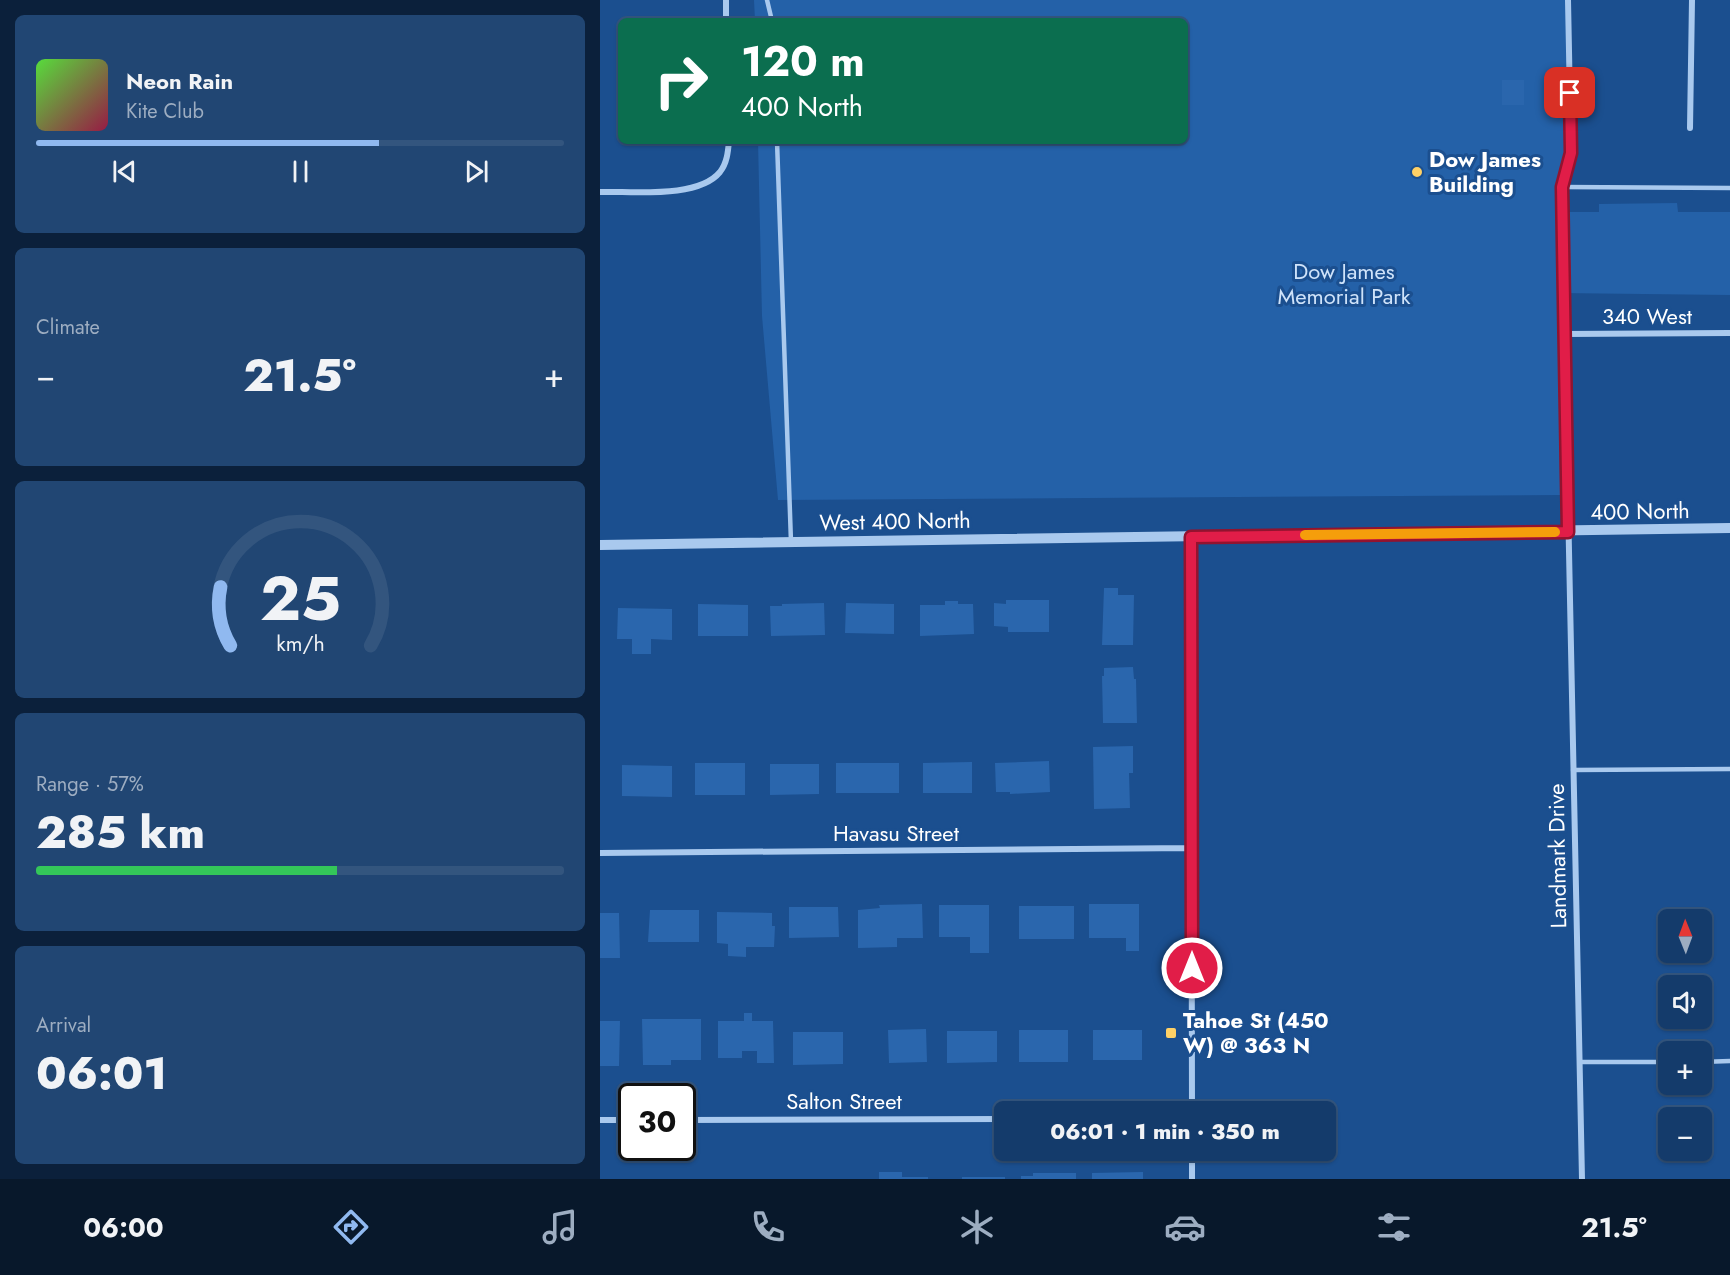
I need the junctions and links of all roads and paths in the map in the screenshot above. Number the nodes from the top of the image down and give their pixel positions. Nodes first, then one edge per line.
1 (726, 0) edge
2 (767, 0) edge
3 (1568, 0) edge
4 (1692, 0) edge
5 (726, 18) edge
6 (771, 18) edge
7 (1690, 128) dead end
8 (729, 144) edge
9 (777, 144) edge
10 (1562, 187) junction
11 (1730, 188) edge
12 (600, 192) edge
13 (1730, 333) edge
14 (1565, 334) junction
15 (1730, 528) edge
16 (1568, 532) junction
17 (1191, 537) junction
18 (791, 542) junction
19 (600, 545) edge
20 (1730, 769) edge
21 (1573, 770) junction
22 (1191, 848) junction
23 (600, 853) edge
24 (1730, 1061) edge
25 (1580, 1062) junction
26 (1658, 1062) edge
27 (1712, 1062) edge
28 (1192, 1101) edge
29 (994, 1119) edge
30 (600, 1120) edge
31 (618, 1120) edge
32 (696, 1120) edge
33 (1192, 1161) edge
34 (1192, 1179) edge
35 (1582, 1179) edge

1 - 5 street
2 - 6 lane
3 - 10 street, Landmark Drive
4 - 7 street
8 - 12 street
9 - 18 lane
10 - 11 lane
10 - 14 street, Landmark Drive
13 - 14 street, 340 West
14 - 16 street, Landmark Drive
15 - 16 street, 400 North
16 - 17 street, 400 North
16 - 21 street, Landmark Drive
17 - 18 street, West 400 North
17 - 22 street
18 - 19 street, West 400 North
20 - 21 lane
21 - 25 street, Landmark Drive
22 - 23 street, Havasu Street
22 - 28 street
24 - 27 lane
25 - 26 lane
25 - 35 street, Landmark Drive
29 - 32 street, Salton Street
30 - 31 street
33 - 34 street

